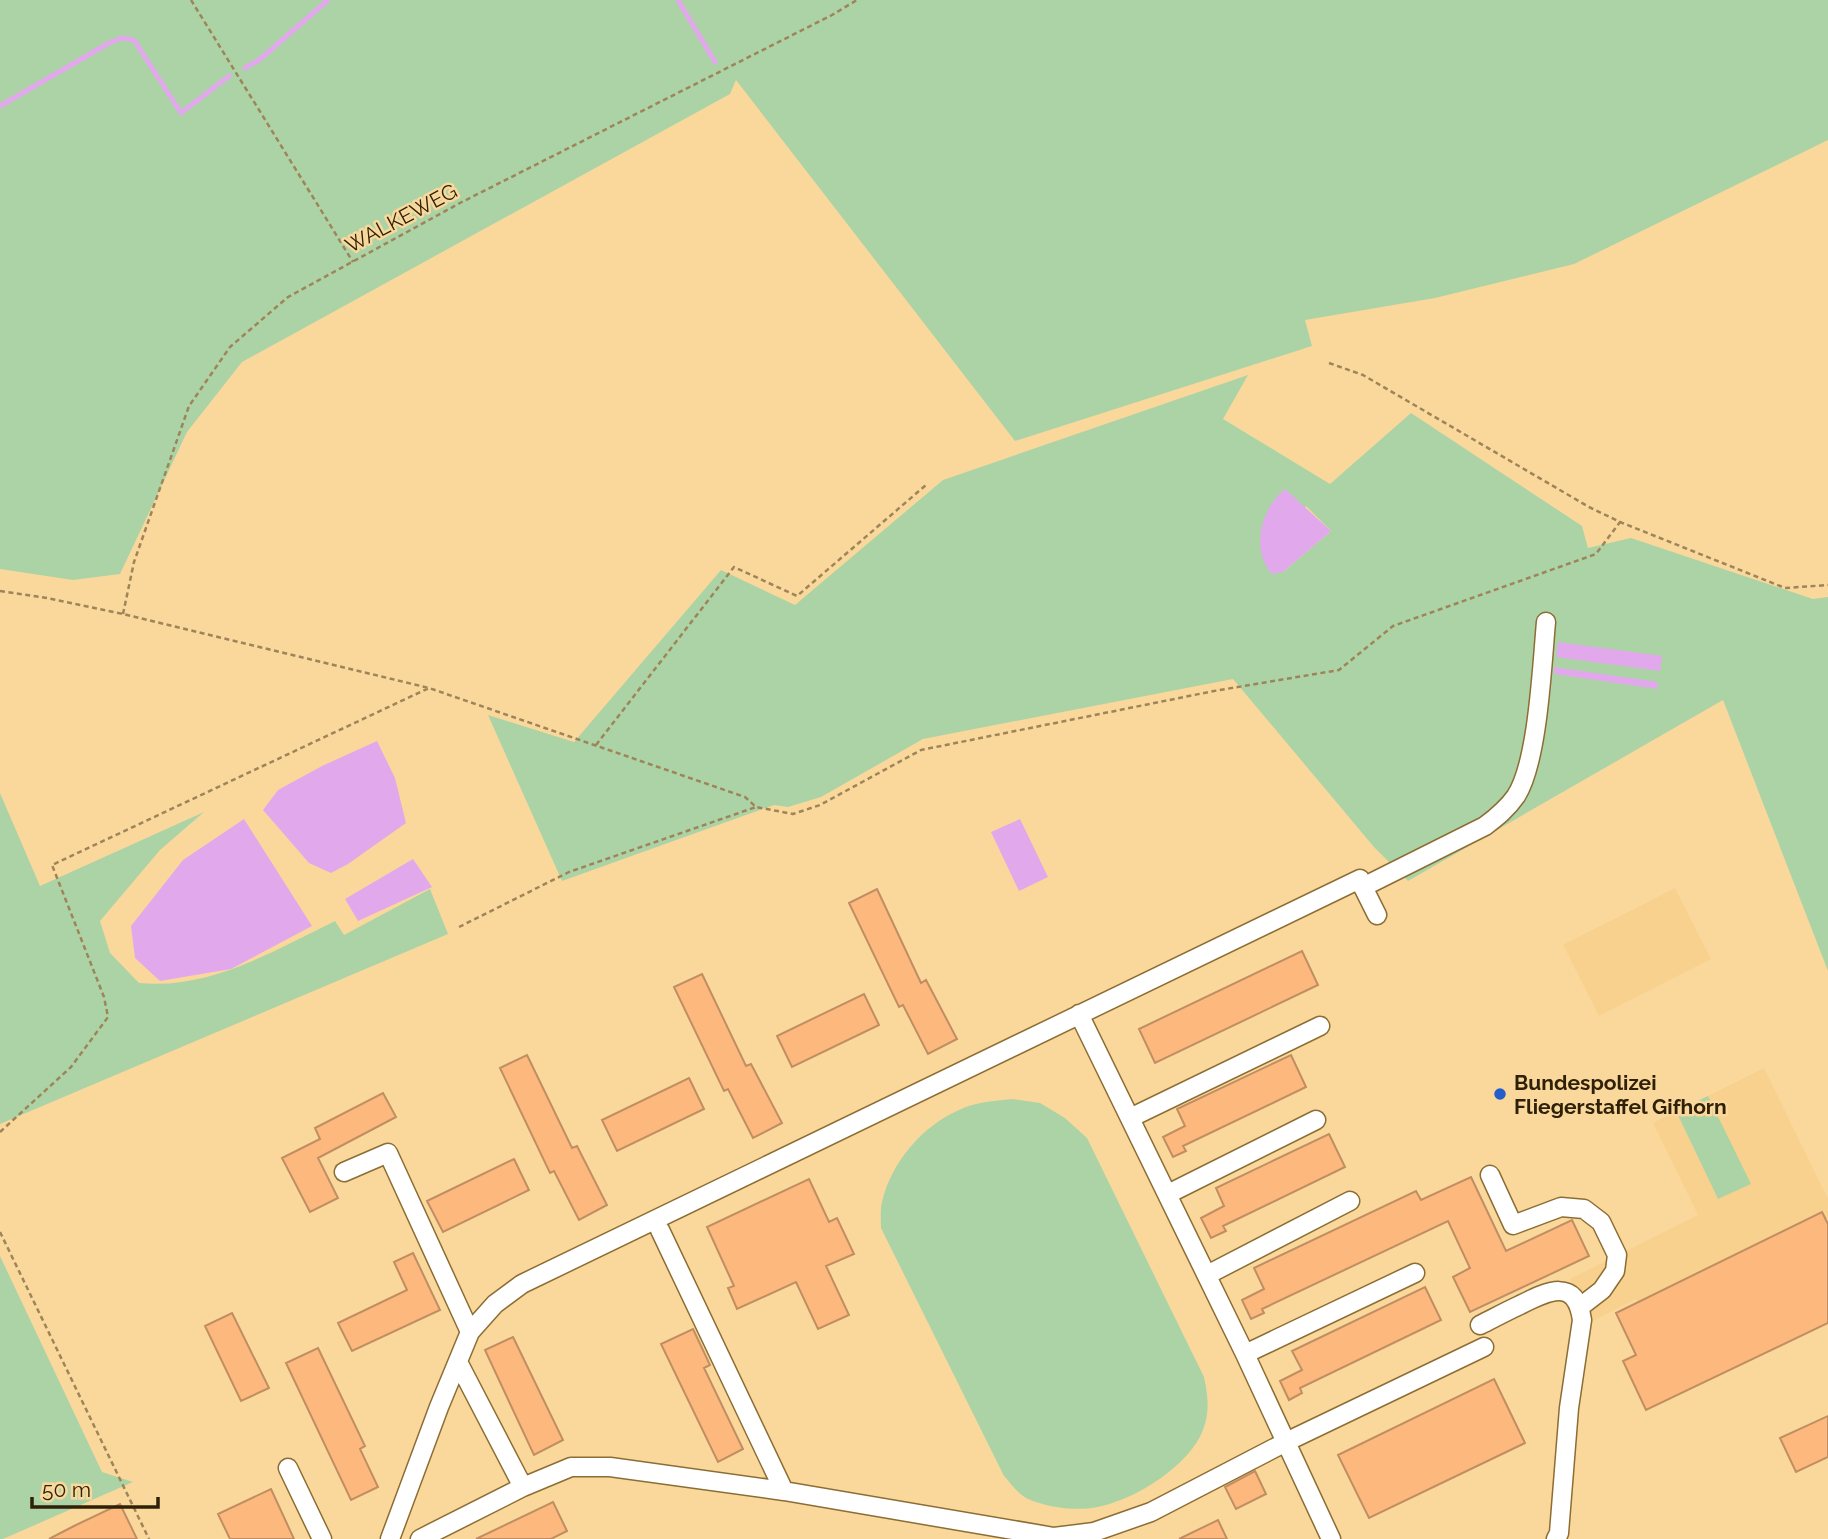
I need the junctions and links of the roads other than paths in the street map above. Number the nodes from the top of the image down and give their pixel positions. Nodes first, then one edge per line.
1 (1546, 622) dead end
2 (1363, 887) junction
3 (1377, 915) dead end
4 (1079, 1014) junction
5 (1320, 1026) dead end
6 (1130, 1118) junction
7 (1316, 1119) dead end
8 (344, 1172) dead end
9 (1490, 1175) dead end
10 (1168, 1194) junction
11 (1350, 1201) dead end
12 (660, 1230) dead end
13 (1415, 1273) dead end
14 (1207, 1275) junction
15 (1580, 1307) junction
16 (1480, 1325) dead end
17 (470, 1332) junction
18 (1484, 1348) dead end
19 (1245, 1353) junction
20 (458, 1362) junction
21 (1286, 1442) junction
22 (288, 1468) dead end
23 (523, 1487) junction
24 (784, 1491) junction
25 (323, 1539) edge
26 (390, 1539) edge
27 (420, 1539) edge
28 (1331, 1539) edge
29 (1556, 1539) edge

1 - 2 lane
2 - 3 lane
2 - 4 lane
4 - 6 lane
4 - 17 lane
5 - 6 lane
6 - 10 lane
7 - 10 lane
8 - 17 lane
9 - 15 lane
10 - 14 lane
11 - 14 lane
12 - 24 lane
13 - 19 lane
14 - 19 lane
15 - 16 lane
15 - 29 lane
17 - 20 lane
18 - 21 lane
19 - 21 lane
20 - 23 lane
20 - 26 lane
21 - 24 lane
21 - 28 lane
22 - 25 lane
23 - 24 lane
23 - 27 lane

